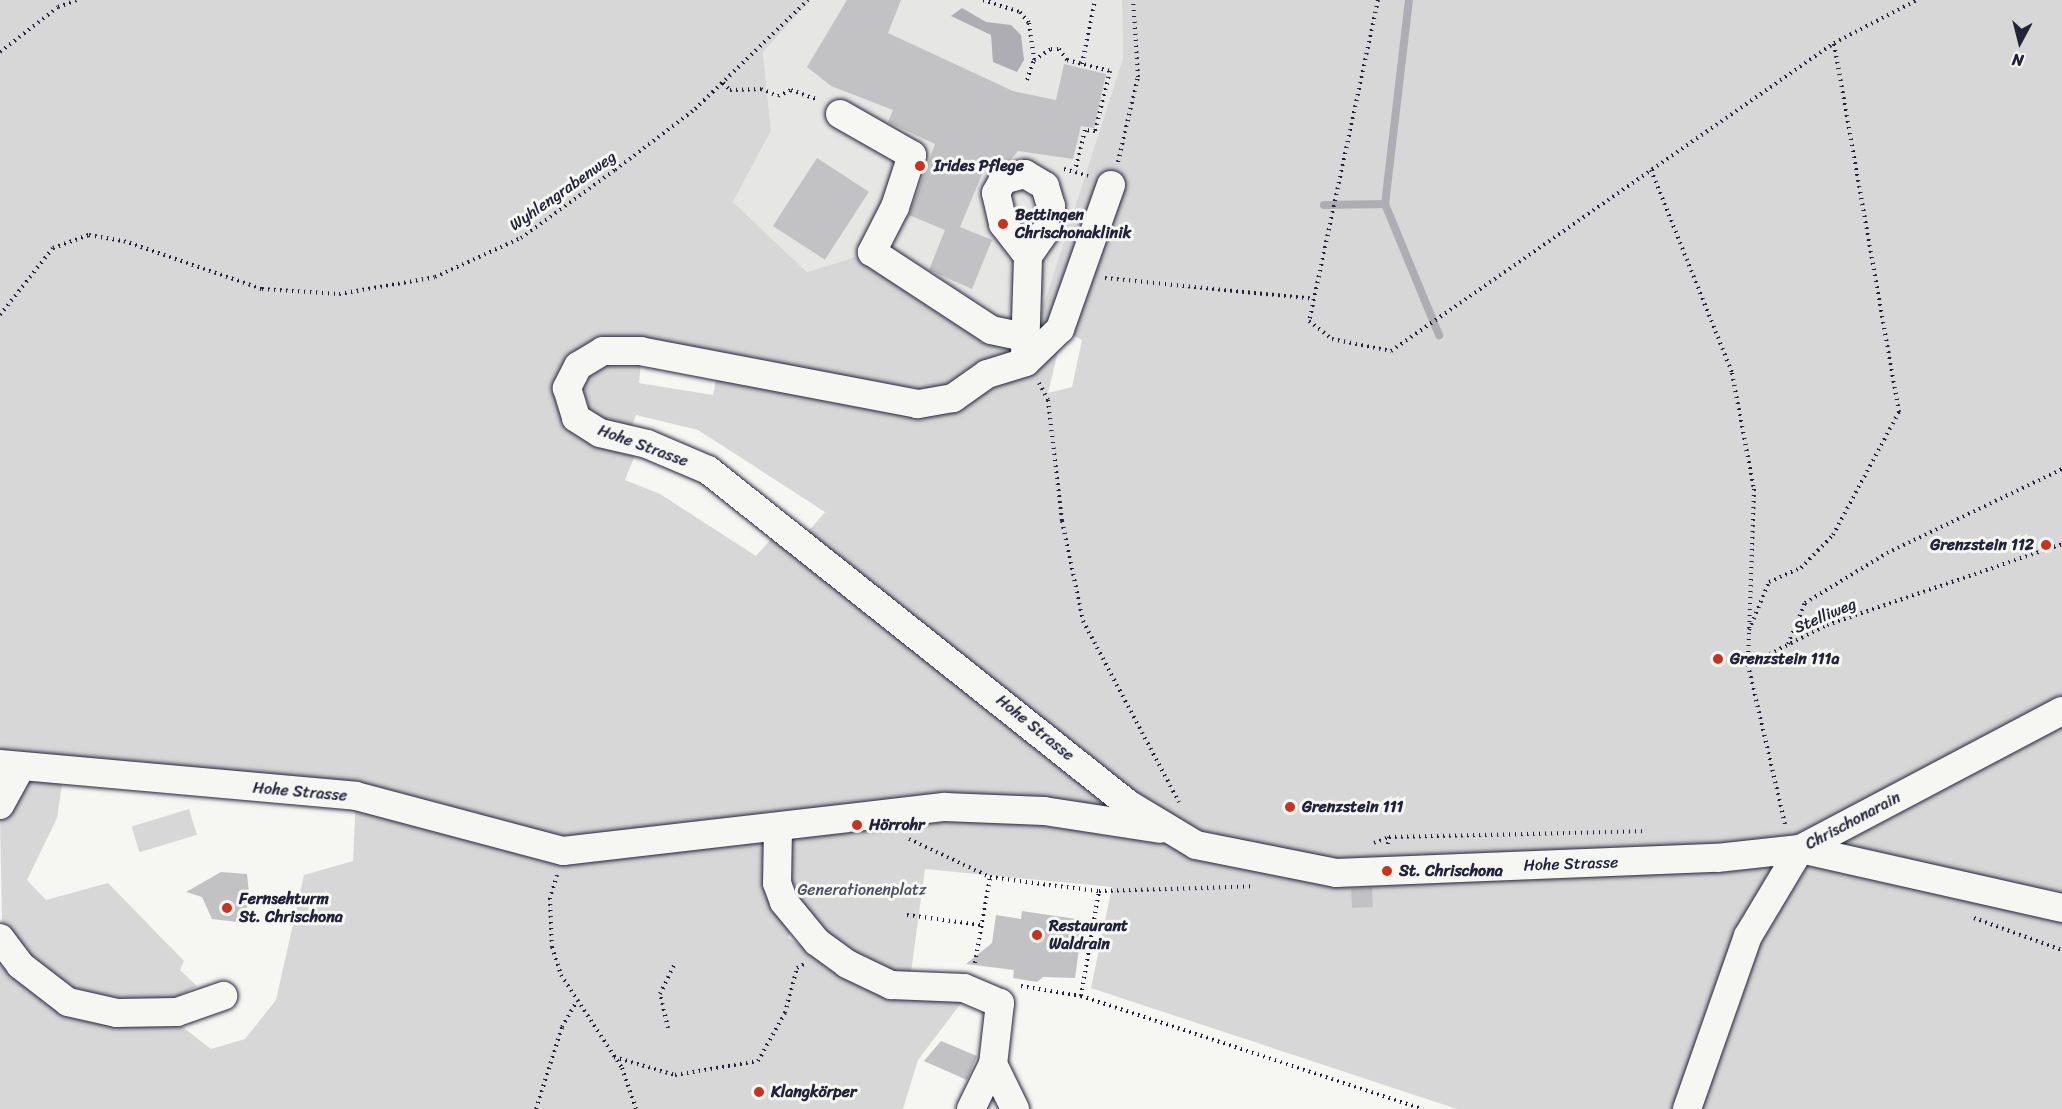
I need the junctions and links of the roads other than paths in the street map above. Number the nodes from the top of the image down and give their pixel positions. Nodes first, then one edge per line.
1 (840, 114) road end
2 (1111, 186) road end
3 (1028, 256) dead end
4 (1025, 349) junction
5 (2062, 711) edge
6 (10, 766) edge
7 (0, 806) edge
8 (1174, 818) junction
9 (778, 828) junction
10 (1800, 849) junction
11 (2062, 908) edge
12 (0, 938) edge
13 (223, 996) dead end
14 (993, 1064) junction
15 (971, 1109) edge
16 (1015, 1109) edge
17 (1687, 1109) edge

1 - 4 street
2 - 4 street, Hohe Strasse
3 - 4 street
4 - 8 street, Hohe Strasse
5 - 10 street, Chrischonarain
6 - 7 street
6 - 9 street, Hohe Strasse
8 - 9 street, Hohe Strasse
8 - 10 street, Hohe Strasse
9 - 14 street
10 - 11 street
10 - 17 street, Chrischonarain
12 - 13 street
14 - 15 street
14 - 16 street

